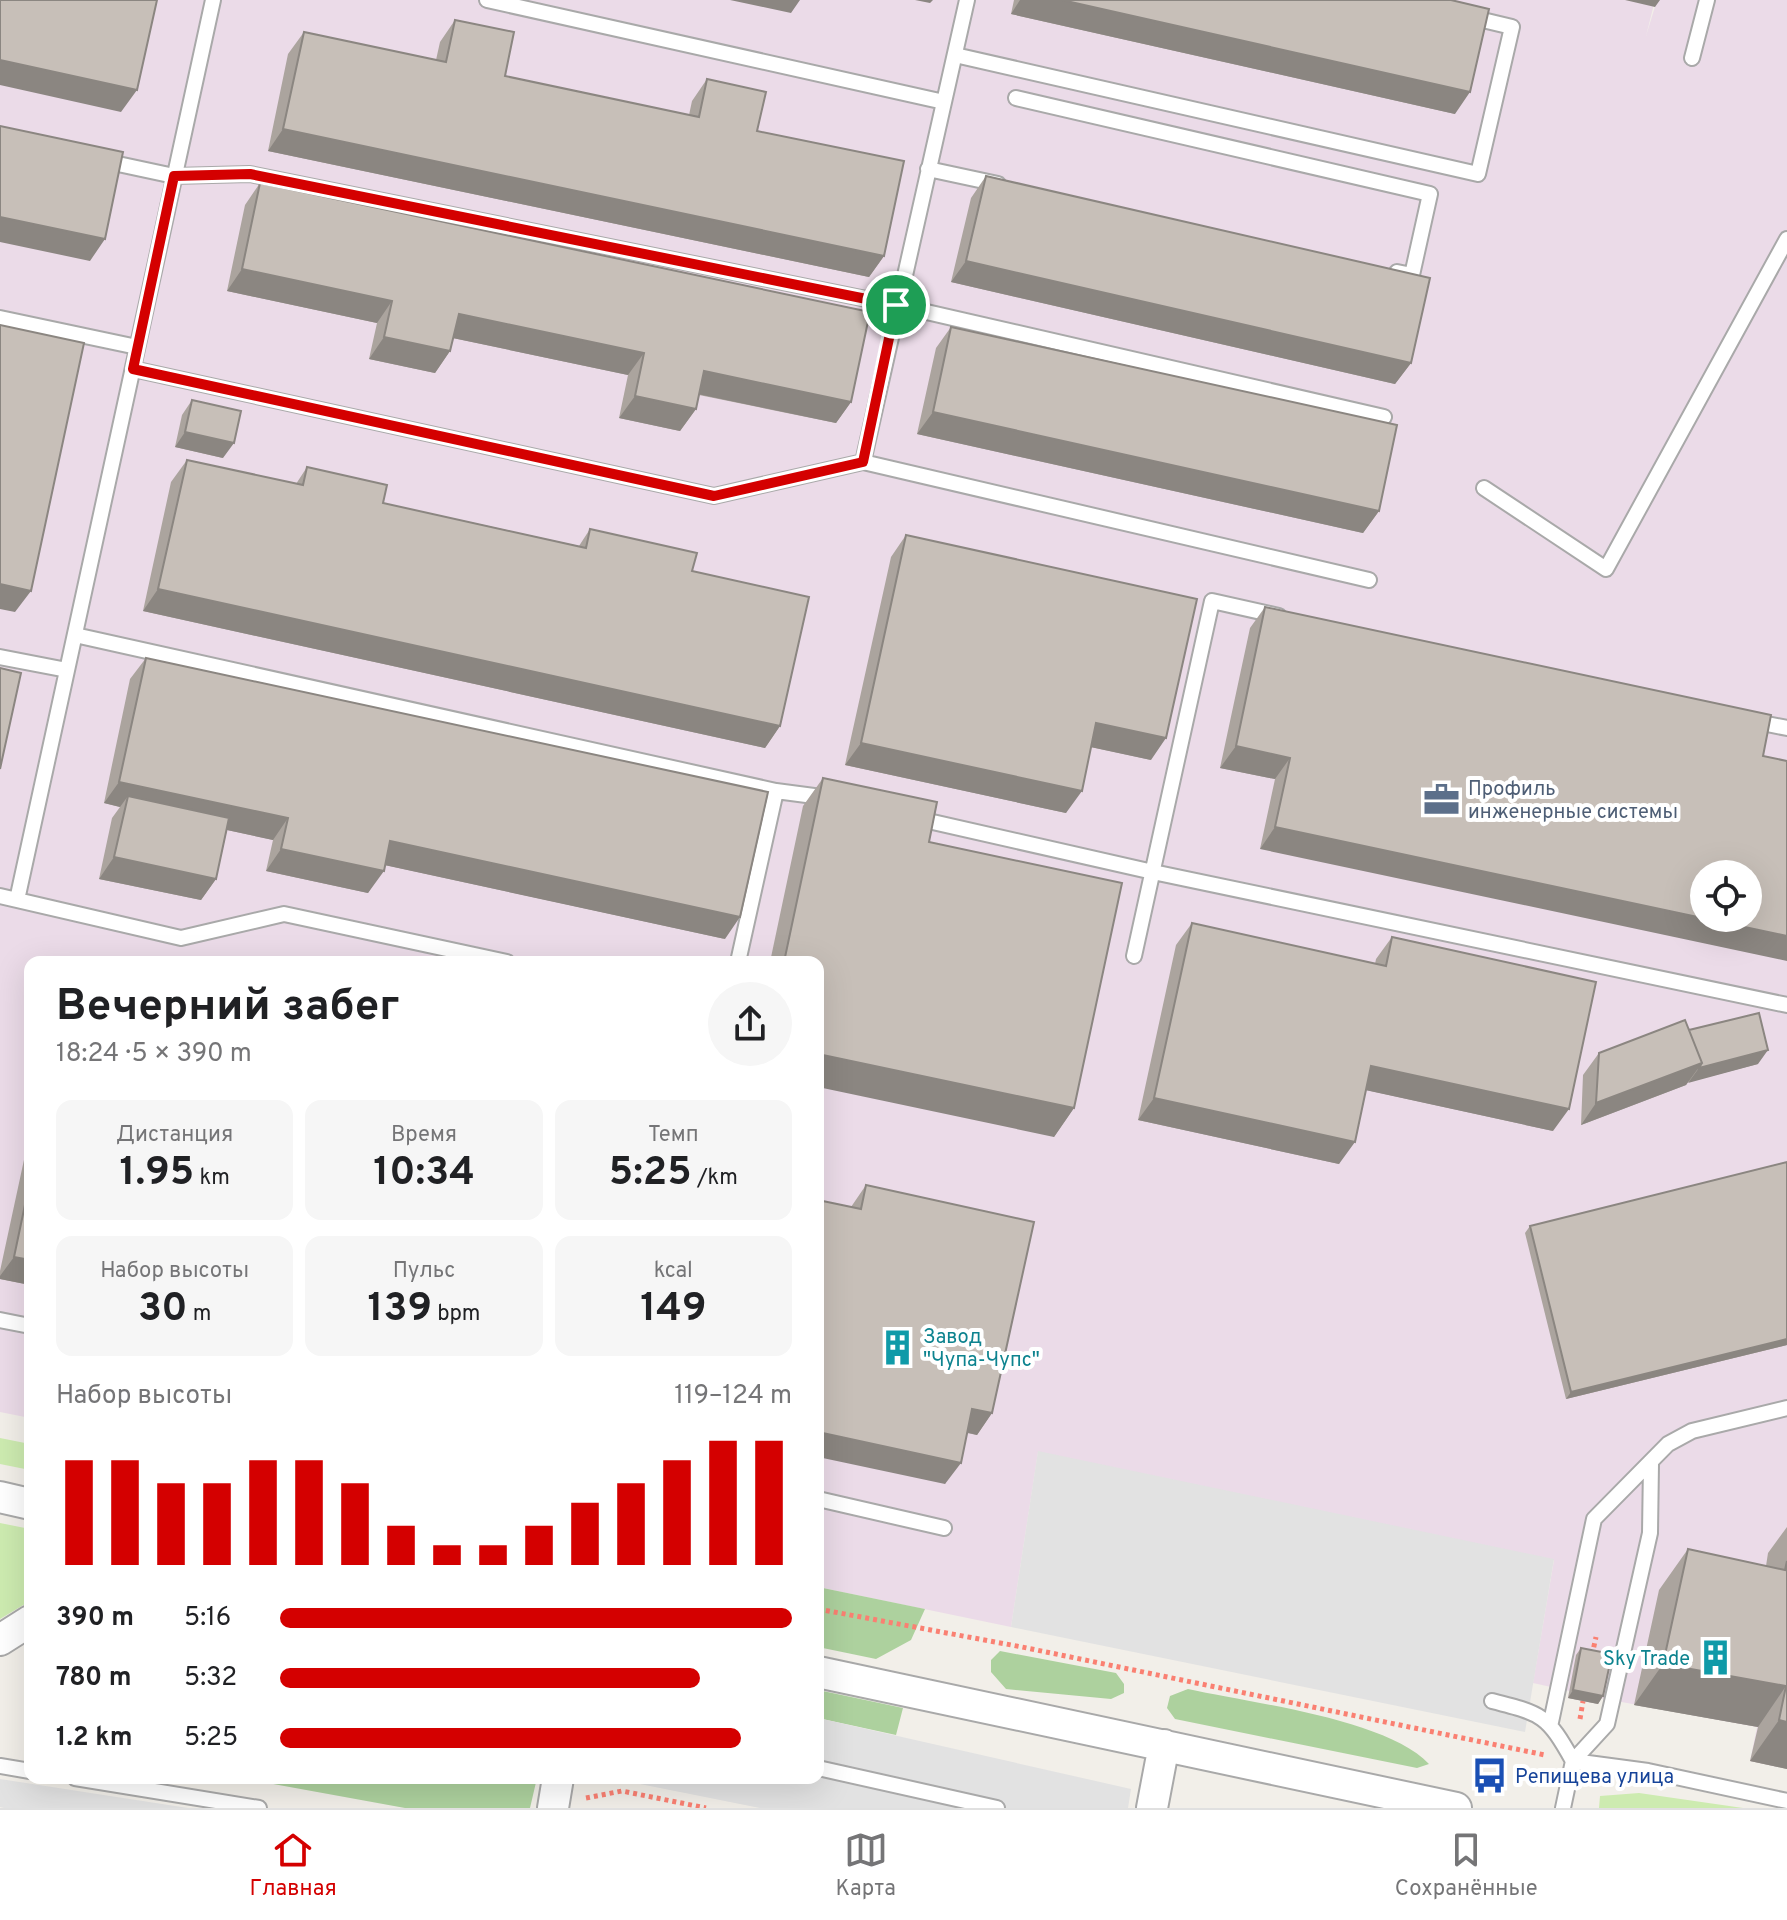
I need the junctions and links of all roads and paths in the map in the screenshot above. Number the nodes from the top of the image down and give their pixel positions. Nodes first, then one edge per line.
1 (213, 0) edge
2 (487, 0) edge
3 (967, 0) edge
4 (1707, 0) edge
5 (1454, 13) edge
6 (955, 55) junction
7 (1692, 58) dead end
8 (1016, 98) dead end
9 (944, 102) junction
10 (87, 157) edge
11 (928, 169) junction
12 (174, 176) junction
13 (1006, 186) edge
14 (1787, 239) edge
15 (1381, 269) edge
16 (896, 305) junction
17 (0, 318) edge
18 (137, 347) junction
19 (133, 369) junction
20 (1384, 417) dead end
21 (863, 462) junction
22 (1484, 488) dead end
23 (1369, 580) dead end
24 (1290, 619) edge
25 (75, 635) junction
26 (0, 657) edge
27 (67, 670) junction
28 (1740, 718) edge
29 (1787, 728) edge
30 (776, 791) junction
31 (845, 802) edge
32 (907, 816) edge
33 (1153, 872) junction
34 (0, 896) edge
35 (17, 900) junction
36 (479, 956) edge
37 (739, 956) edge
38 (1134, 956) dead end
39 (1787, 1005) edge
40 (0, 1320) edge
41 (24, 1325) edge
42 (1787, 1408) edge
43 (1651, 1464) junction
44 (0, 1497) edge
45 (824, 1500) edge
46 (24, 1503) edge
47 (944, 1528) dead end
48 (824, 1610) edge
49 (24, 1625) edge
50 (1570, 1631) junction
51 (1596, 1637) junction
52 (0, 1640) edge
53 (1625, 1643) junction
54 (1592, 1658) edge
55 (824, 1673) edge
56 (1492, 1701) dead end
57 (1551, 1722) junction
58 (1164, 1745) junction
59 (1573, 1761) junction
60 (0, 1766) edge
61 (824, 1769) edge
62 (24, 1770) edge
63 (112, 1784) edge
64 (560, 1784) edge
65 (1787, 1801) edge
66 (565, 1805) edge
67 (259, 1808) edge
68 (706, 1808) edge
69 (997, 1808) edge
70 (1152, 1808) edge
71 (1456, 1808) edge
72 (1563, 1808) edge

1 - 12 lane
2 - 9 lane
3 - 6 lane
4 - 7 lane
5 - 6 lane
6 - 9 lane
8 - 15 lane
9 - 11 lane
10 - 12 lane
11 - 13 lane
11 - 16 lane
12 - 16 lane
12 - 18 lane
14 - 22 lane
16 - 20 lane
16 - 21 lane
17 - 18 lane
18 - 19 lane
19 - 21 lane
19 - 25 lane
21 - 23 lane
24 - 33 lane
25 - 27 lane
25 - 30 lane
26 - 27 lane
27 - 35 lane
28 - 29 lane
30 - 31 lane
30 - 37 lane
32 - 33 lane
33 - 38 lane
33 - 39 lane
34 - 35 lane
35 - 36 lane
40 - 41 lane
42 - 43 lane
43 - 50 lane
43 - 53 lane
44 - 46 street
45 - 47 lane
48 - 59 path
49 - 52 street
50 - 51 path
50 - 57 lane
51 - 53 path
51 - 54 path
53 - 59 lane
55 - 58 street
56 - 57 lane
57 - 59 lane
58 - 70 street
58 - 71 street
59 - 65 lane
59 - 72 lane
60 - 62 lane
61 - 69 lane
63 - 67 lane
64 - 66 street
66 - 68 path

